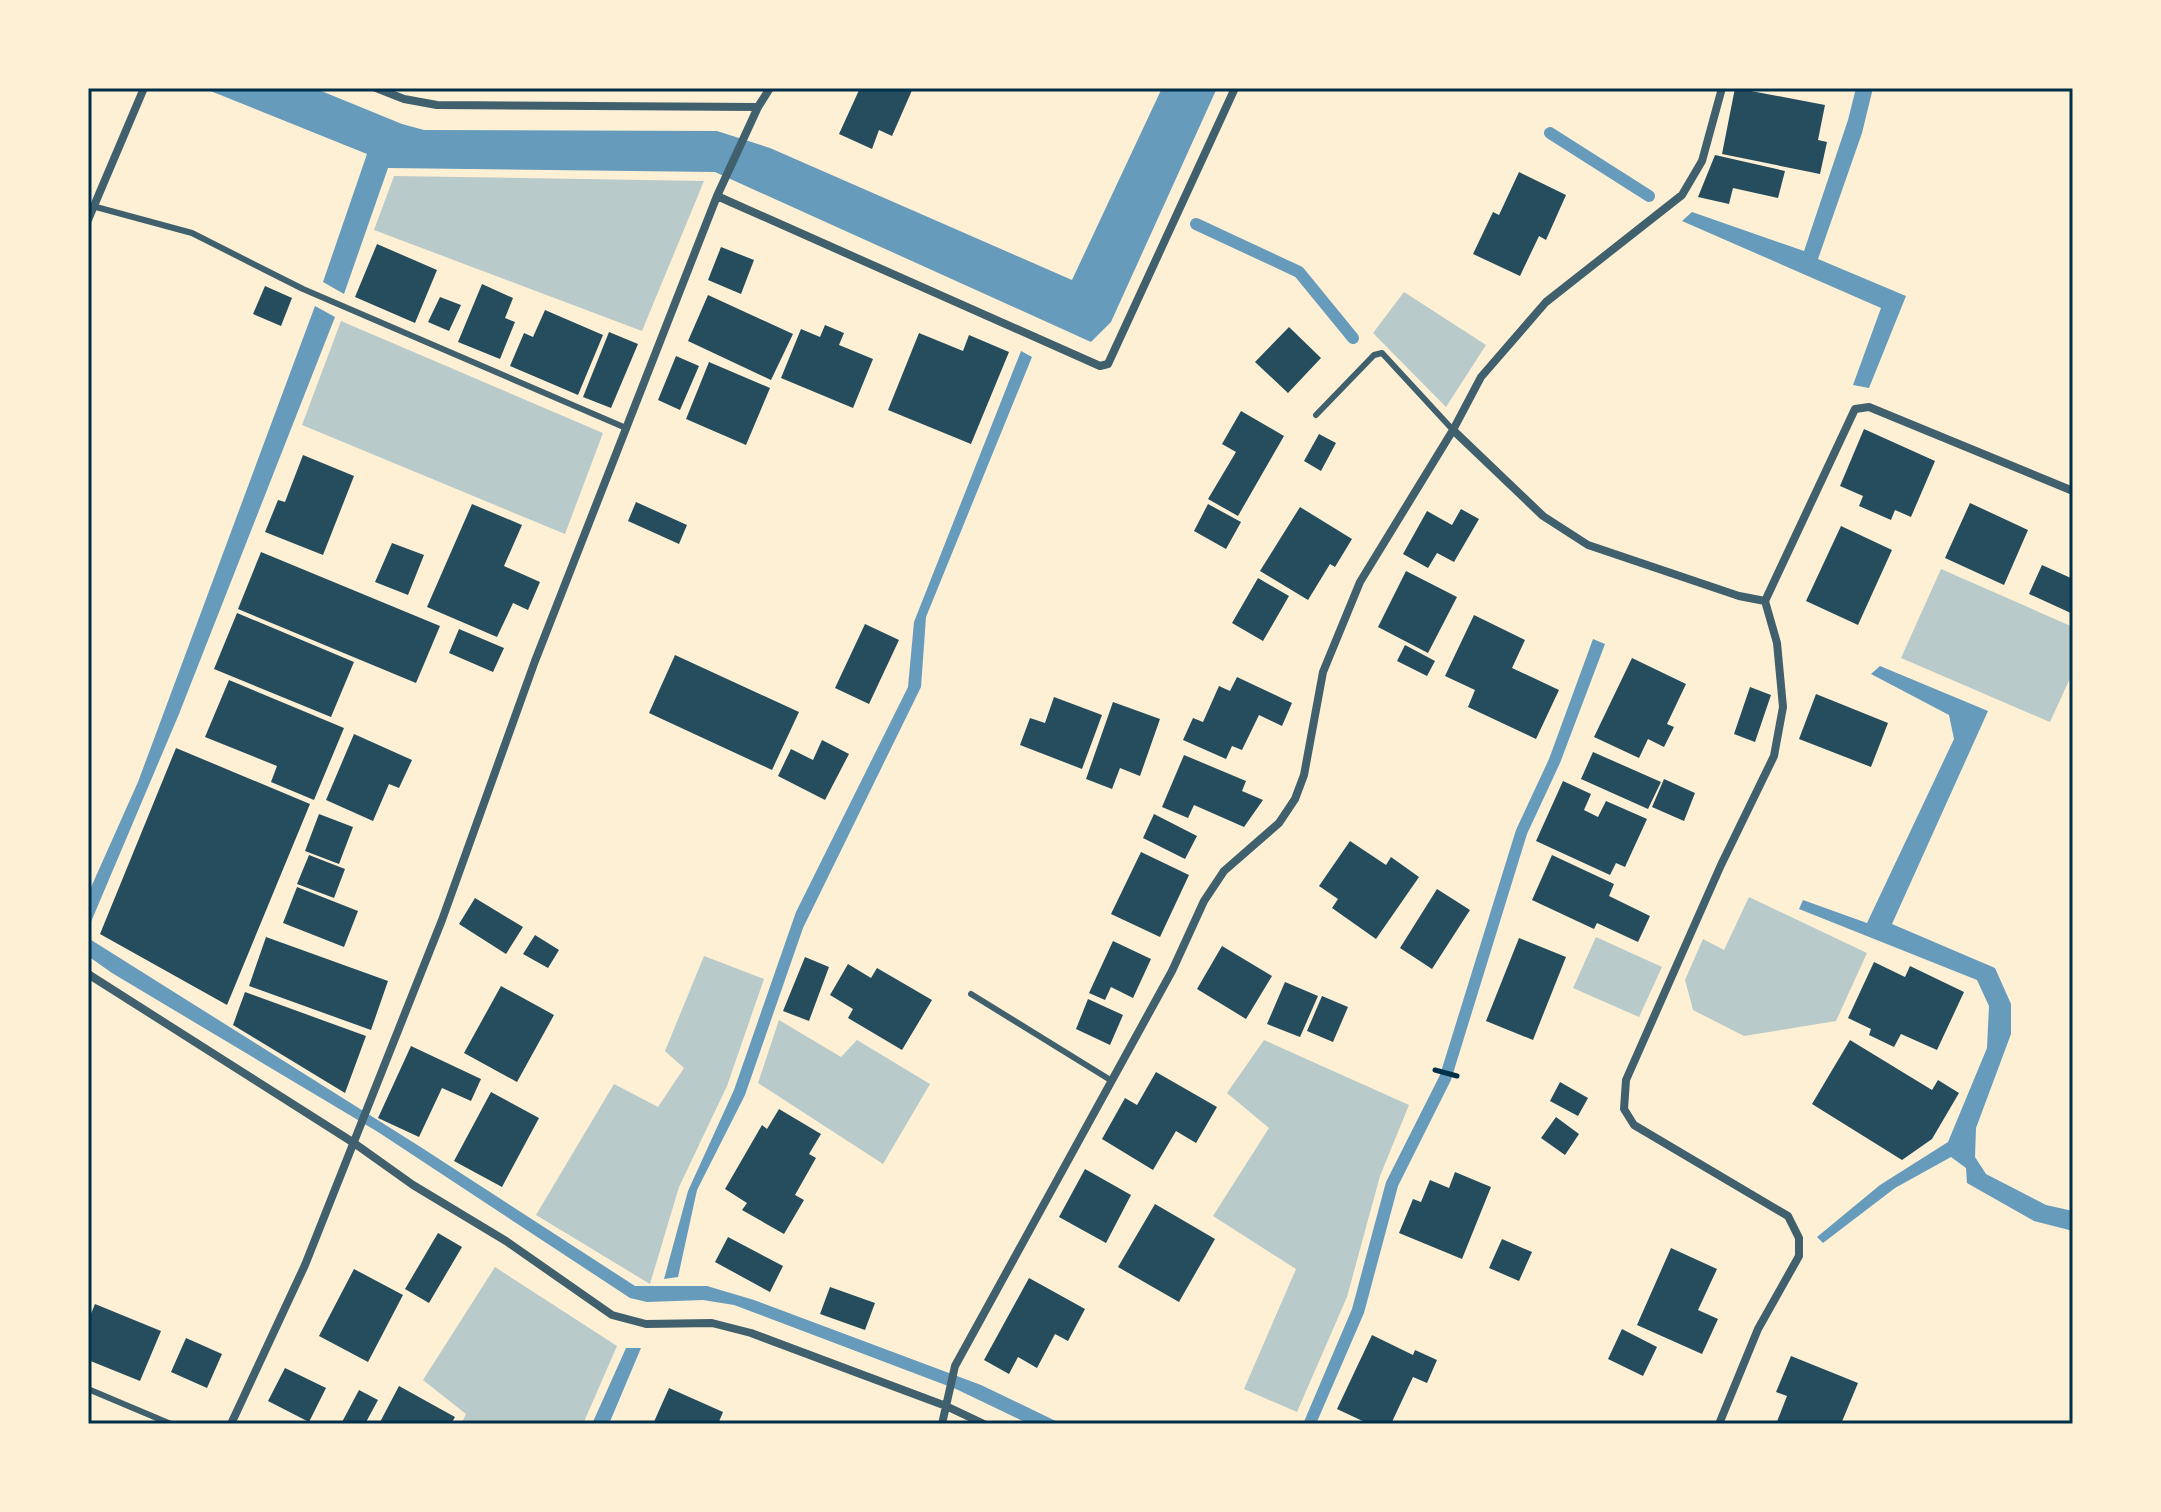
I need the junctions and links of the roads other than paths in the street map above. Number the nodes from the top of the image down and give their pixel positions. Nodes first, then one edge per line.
1 (144, 88) edge
2 (376, 88) edge
3 (770, 88) edge
4 (1235, 88) edge
5 (1722, 88) edge
6 (758, 107) junction
7 (717, 196) junction
8 (96, 207) junction
9 (88, 220) edge
10 (1316, 415) dead end
11 (626, 428) junction
12 (1453, 430) junction
13 (2073, 491) edge
14 (1765, 601) junction
15 (88, 974) edge
16 (971, 994) dead end
17 (1112, 1081) junction
18 (354, 1143) junction
19 (88, 1389) edge
20 (946, 1406) junction
21 (171, 1424) edge
22 (231, 1424) edge
23 (942, 1424) edge
24 (984, 1424) edge
25 (1719, 1424) edge

1 - 8 street
2 - 6 street
3 - 6 street
4 - 7 street
5 - 12 street
6 - 7 street
7 - 11 street
8 - 9 street
8 - 11 lane
10 - 12 lane
11 - 18 street
12 - 14 street
12 - 17 street
13 - 14 street
14 - 25 street
15 - 18 street
16 - 17 lane
17 - 20 street
18 - 20 street
18 - 22 street
19 - 21 lane
20 - 23 street
20 - 24 street

